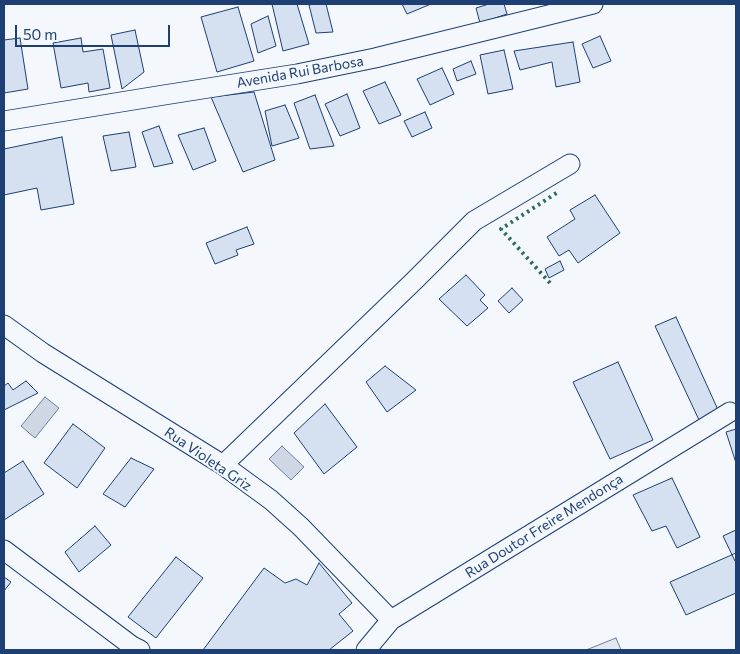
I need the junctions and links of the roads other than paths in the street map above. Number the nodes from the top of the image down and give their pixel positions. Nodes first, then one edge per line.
1 (593, 4) edge
2 (4, 121) edge
3 (570, 164) dead end
4 (4, 325) edge
5 (730, 412) dead end
6 (223, 466) junction
7 (4, 550) edge
8 (391, 620) junction
9 (140, 650) edge
10 (366, 650) edge

1 - 2 street, Avenida Rui Barbosa
3 - 6 street
4 - 6 street, Rua Violeta Griz
5 - 8 street, Rua Doutor Freire Mendonça
6 - 8 street, Rua Violeta Griz
7 - 9 street
8 - 10 street, Rua Doutor Freire Mendonça

